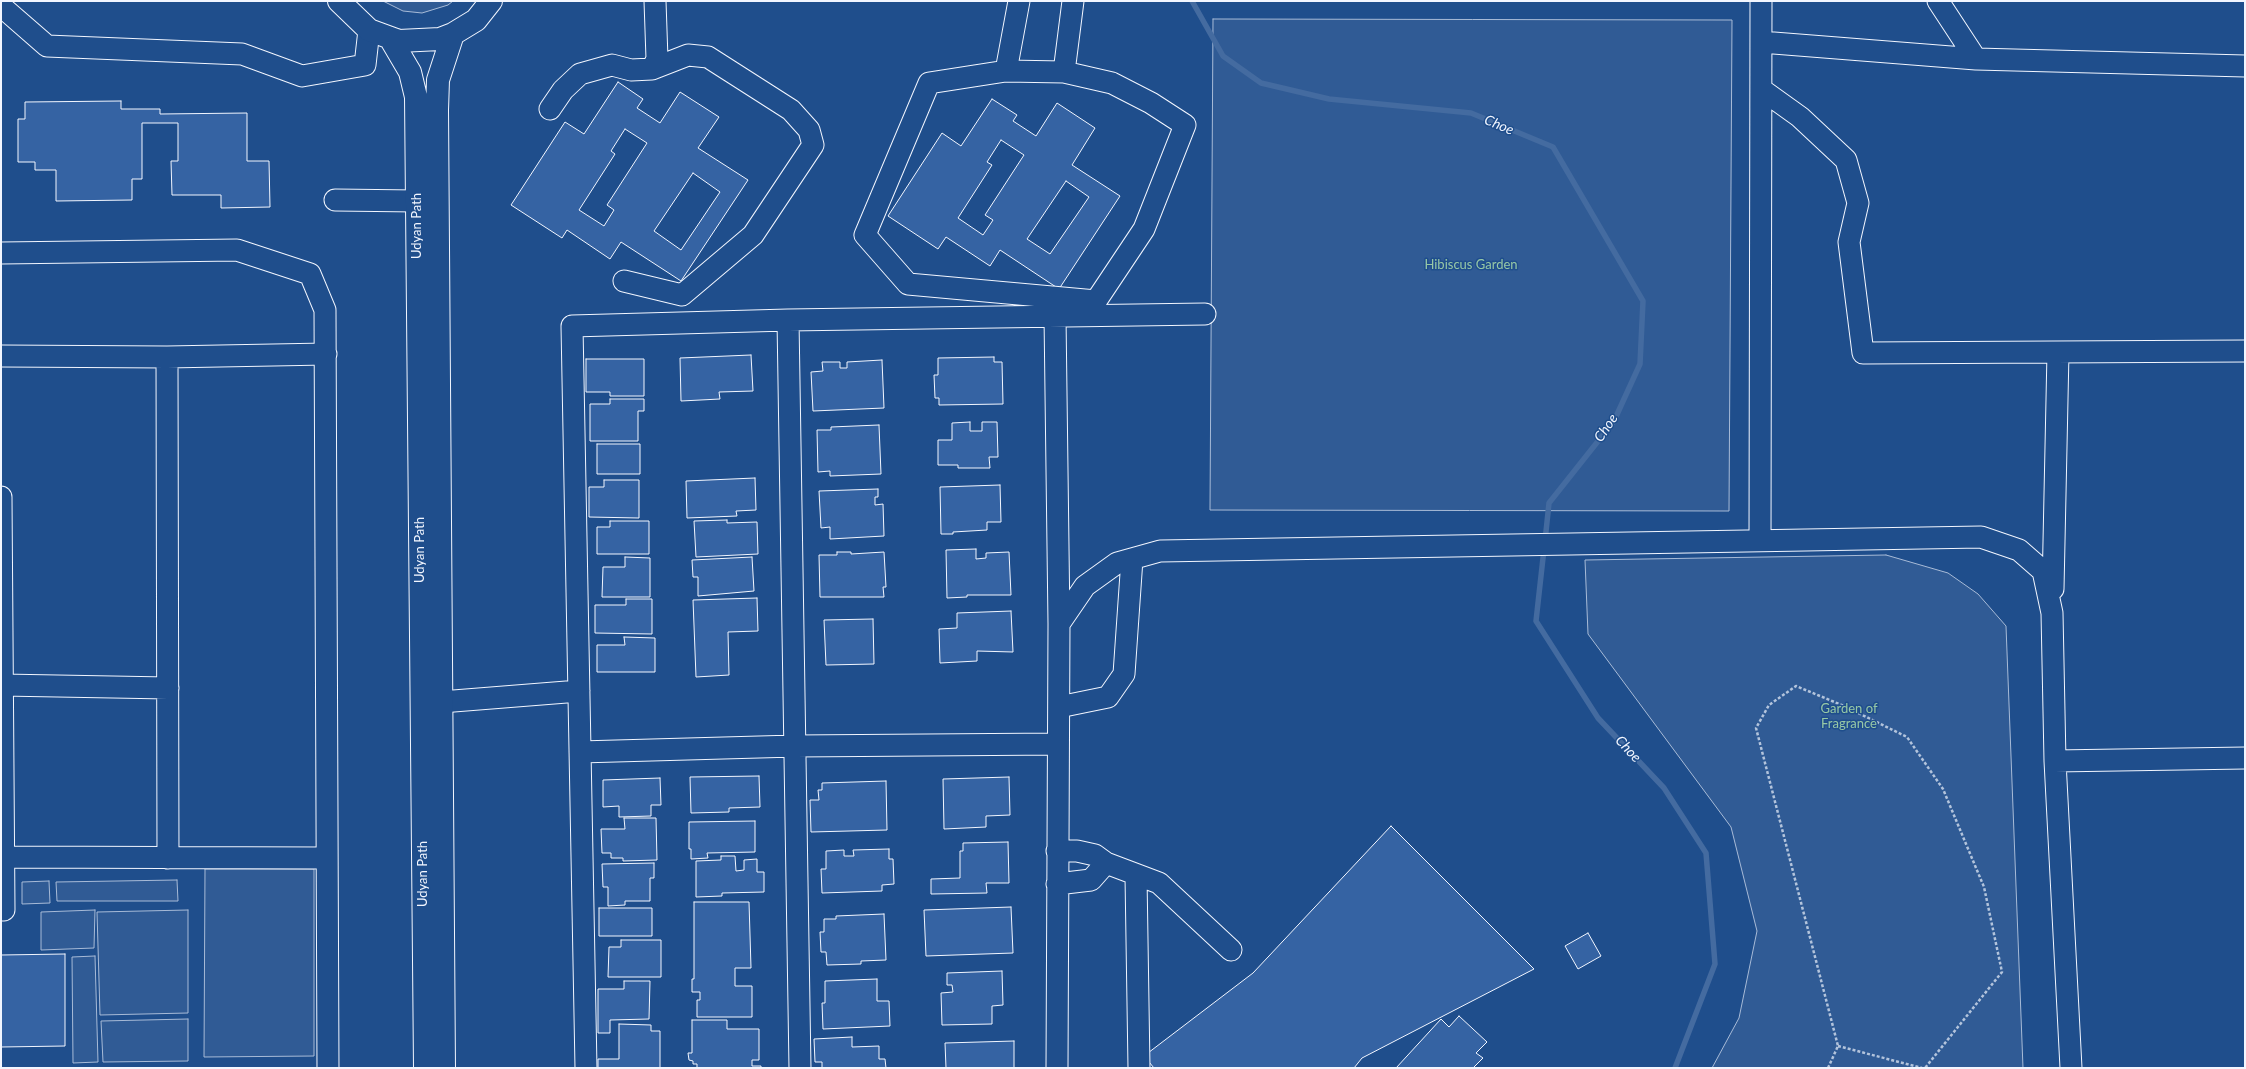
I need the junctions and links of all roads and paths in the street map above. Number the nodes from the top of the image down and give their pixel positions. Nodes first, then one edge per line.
1 (340, 1) edge
2 (491, 1) edge
3 (655, 1) edge
4 (1019, 1) edge
5 (1073, 1) edge
6 (1761, 1) edge
7 (1938, 1) edge
8 (1, 6) edge
9 (369, 30) junction
10 (453, 34) junction
11 (390, 38) junction
12 (1761, 42) junction
13 (1976, 59) junction
14 (2245, 66) edge
15 (652, 69) junction
16 (1006, 71) junction
17 (1064, 72) junction
18 (1761, 89) junction
19 (550, 109) dead end
20 (335, 200) dead end
21 (417, 201) junction
22 (1, 253) edge
23 (624, 282) dead end
24 (1205, 314) dead end
25 (1055, 316) junction
26 (788, 320) junction
27 (2245, 351) edge
28 (2058, 352) junction
29 (326, 354) junction
30 (1, 356) edge
31 (167, 357) junction
32 (1, 497) edge
33 (1760, 540) junction
34 (1132, 559) junction
35 (2052, 613) junction
36 (1059, 624) junction
37 (2, 685) junction
38 (168, 688) junction
39 (579, 691) junction
40 (441, 702) junction
41 (1059, 706) junction
42 (1058, 744) junction
43 (795, 746) junction
44 (580, 752) junction
45 (2245, 758) edge
46 (2055, 761) junction
47 (1, 768) edge
48 (1057, 851) junction
49 (4, 857) junction
50 (168, 858) junction
51 (326, 858) junction
52 (1106, 863) junction
53 (1136, 876) junction
54 (1057, 884) junction
55 (1, 910) edge
56 (1231, 950) dead end
57 (1838, 1046) junction
58 (328, 1068) edge
59 (424, 1068) edge
60 (444, 1068) edge
61 (586, 1068) edge
62 (800, 1068) edge
63 (1057, 1068) edge
64 (1139, 1068) edge
65 (1828, 1068) edge
66 (1922, 1068) edge
67 (1925, 1068) edge
68 (2071, 1068) edge

1 - 9 main road
2 - 10 main road
3 - 15 street
4 - 16 street
5 - 17 street
6 - 12 street
7 - 13 street
8 - 9 street
9 - 11 main road
10 - 11 main road
10 - 40 main road, Udyan Path
11 - 21 main road, Udyan Path
12 - 13 street
12 - 18 street
13 - 14 street
15 - 19 street
15 - 23 street
16 - 17 street
16 - 17 street
18 - 28 street
18 - 33 street
20 - 21 street
21 - 59 main road, Udyan Path
22 - 29 street
24 - 25 street
25 - 26 street
25 - 36 street
26 - 39 street
26 - 43 street
27 - 28 street
28 - 35 street
29 - 31 street
29 - 51 street
30 - 31 street
31 - 38 street
32 - 37 street
33 - 34 street
33 - 35 street
34 - 36 street
34 - 41 street
35 - 46 street
36 - 41 street
37 - 38 street
37 - 47 street
38 - 50 street
39 - 40 street
39 - 44 street
40 - 60 main road, Udyan Path
41 - 42 street
42 - 43 street
42 - 48 street
43 - 44 street
43 - 62 street
44 - 61 street
45 - 46 street
46 - 68 street
47 - 49 street
48 - 52 street
48 - 54 street
49 - 50 street
49 - 55 street
50 - 51 street
51 - 58 street
52 - 53 street
52 - 54 street
53 - 56 street
53 - 64 street
54 - 63 street
57 - 65 path
57 - 66 path
57 - 67 path

